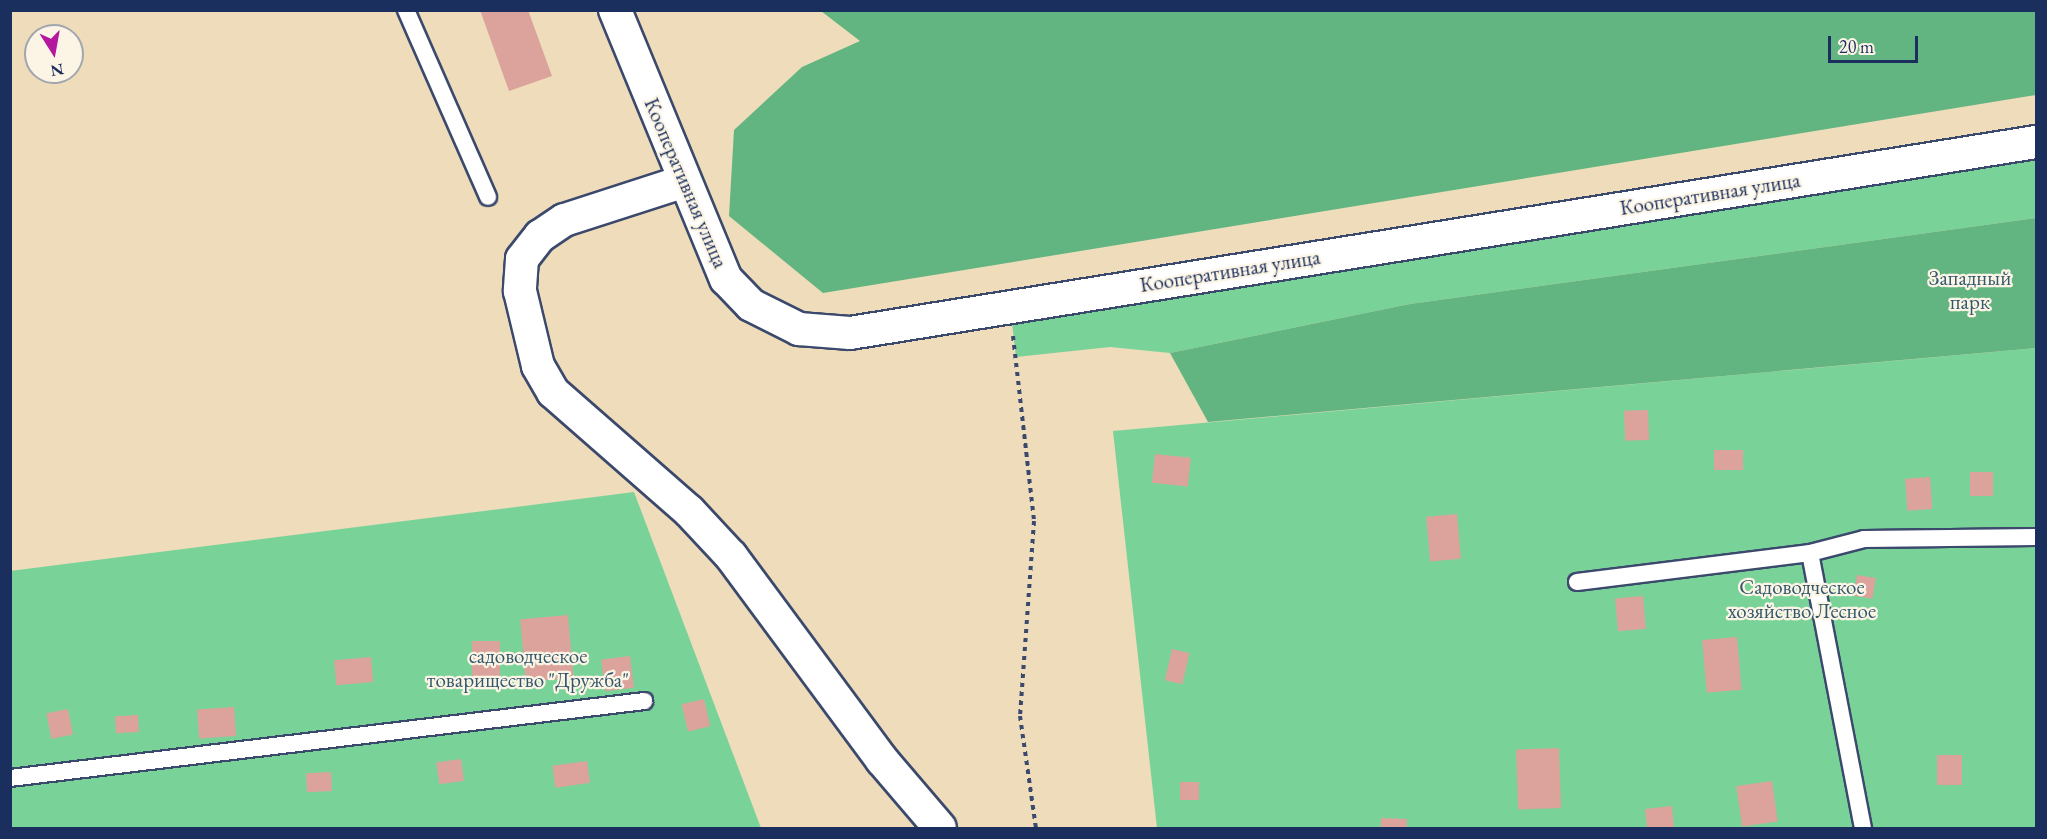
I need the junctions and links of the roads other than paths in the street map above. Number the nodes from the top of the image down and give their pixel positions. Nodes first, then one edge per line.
1 (406, 10) edge
2 (615, 10) edge
3 (2037, 142) edge
4 (682, 182) junction
5 (488, 197) dead end
6 (2037, 537) edge
7 (1810, 553) junction
8 (1577, 582) dead end
9 (644, 701) dead end
10 (10, 778) edge
11 (940, 828) edge
12 (1863, 828) edge

1 - 5 lane
2 - 4 street, Кооперативная улица
3 - 4 street, Кооперативная улица
4 - 11 street
6 - 7 lane
7 - 8 lane
7 - 12 lane
9 - 10 lane

